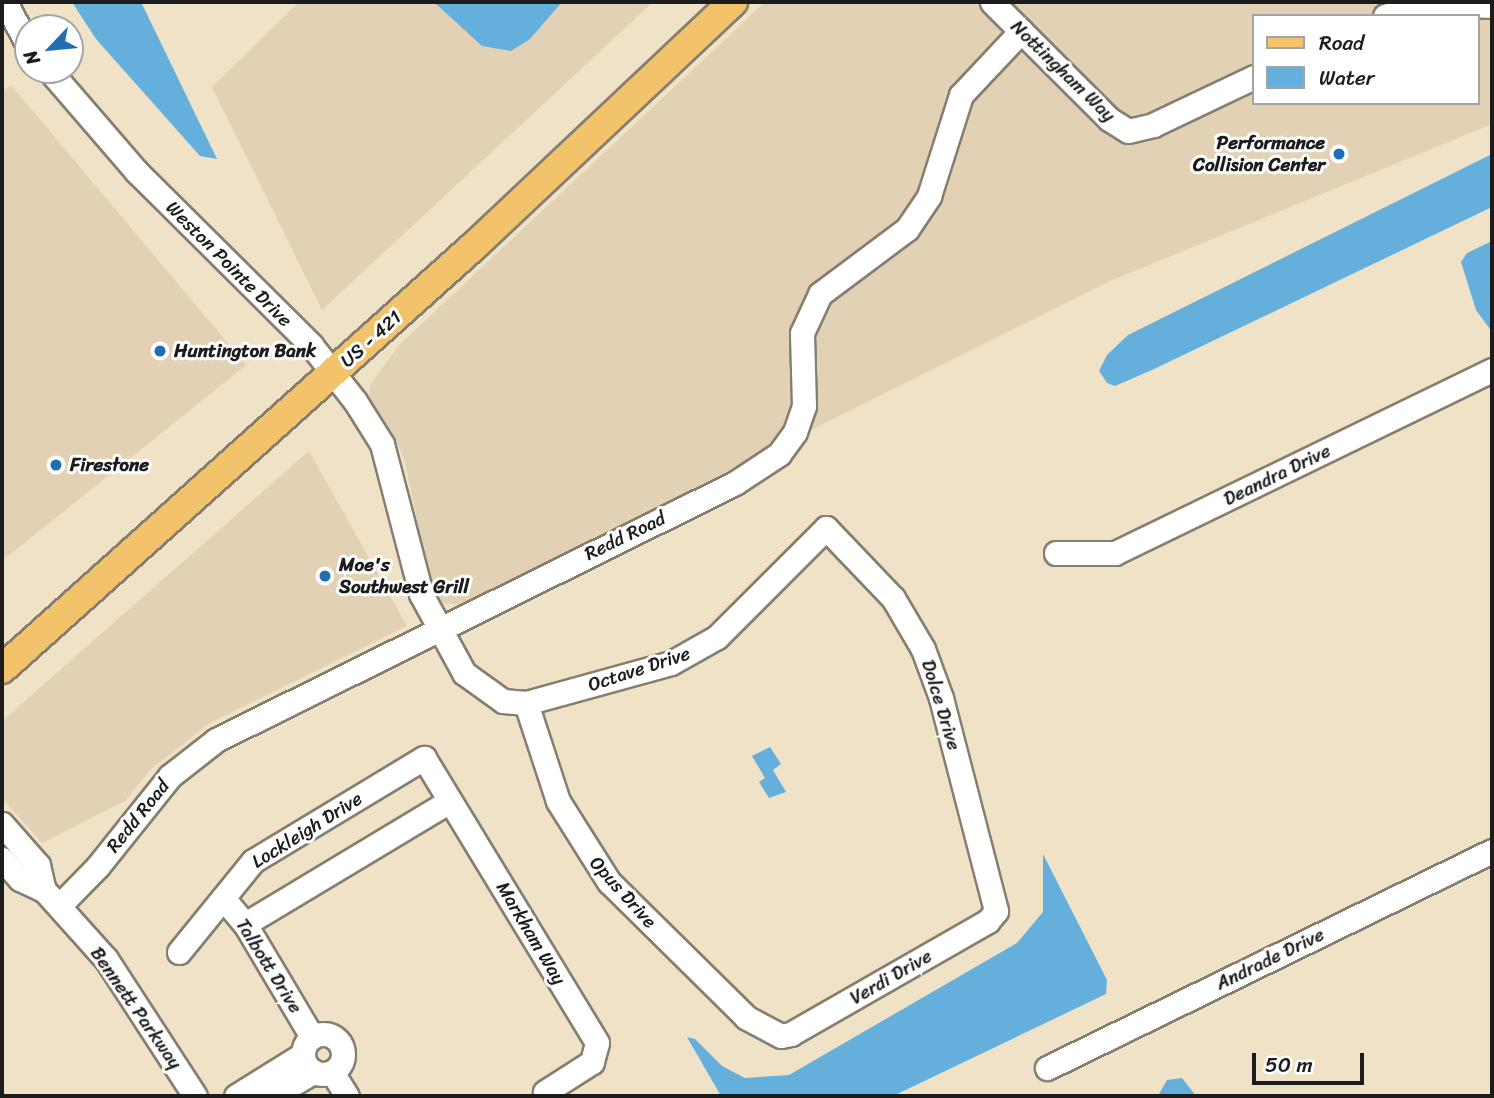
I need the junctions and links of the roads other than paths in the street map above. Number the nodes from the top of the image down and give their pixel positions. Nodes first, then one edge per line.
1 (5, 2) edge
2 (733, 2) edge
3 (992, 2) edge
4 (1492, 6) edge
5 (1391, 14) edge
6 (14, 19) edge
7 (1021, 31) junction
8 (1252, 78) edge
9 (61, 84) edge
10 (1492, 370) edge
11 (333, 373) junction
12 (826, 528) joint
13 (1056, 553) dead end
14 (438, 630) junction
15 (2, 669) edge
16 (526, 703) junction
17 (424, 758) joint
18 (450, 801) junction
19 (2, 824) edge
20 (1492, 851) edge
21 (2, 859) edge
22 (51, 898) junction
23 (223, 898) junction
24 (996, 911) joint
25 (245, 924) junction
26 (179, 952) dead end
27 (781, 1036) joint
28 (315, 1059) junction
29 (1047, 1068) dead end
30 (544, 1095) edge
31 (195, 1096) edge
32 (236, 1096) edge
33 (272, 1096) edge
34 (347, 1096) edge

1 - 6 street
2 - 11 main road, US - 421
3 - 7 street, Nottingham Way
4 - 5 street
7 - 8 street, Nottingham Way
7 - 14 street, Redd Road
9 - 11 street, Weston Pointe Drive
10 - 13 street, Deandra Drive
11 - 14 street, Weston Pointe Drive
11 - 15 main road, US - 421
12 - 16 street, Octave Drive
12 - 24 street, Dolce Drive
14 - 16 street, Octave Drive
14 - 22 street, Redd Road
16 - 27 street, Opus Drive
17 - 18 street, Markham Way
17 - 23 street, Lockleigh Drive
18 - 25 street
18 - 30 street, Markham Way
19 - 22 street, Bennett Parkway
20 - 29 street, Andrade Drive
21 - 22 street, Bennett Parkway
22 - 31 street, Bennett Parkway
23 - 25 street, Talbott Drive
23 - 26 street, Lockleigh Drive
24 - 27 street, Verdi Drive
25 - 28 street, Talbott Drive
28 - 32 street
28 - 33 street
28 - 34 street, Talbott Drive

